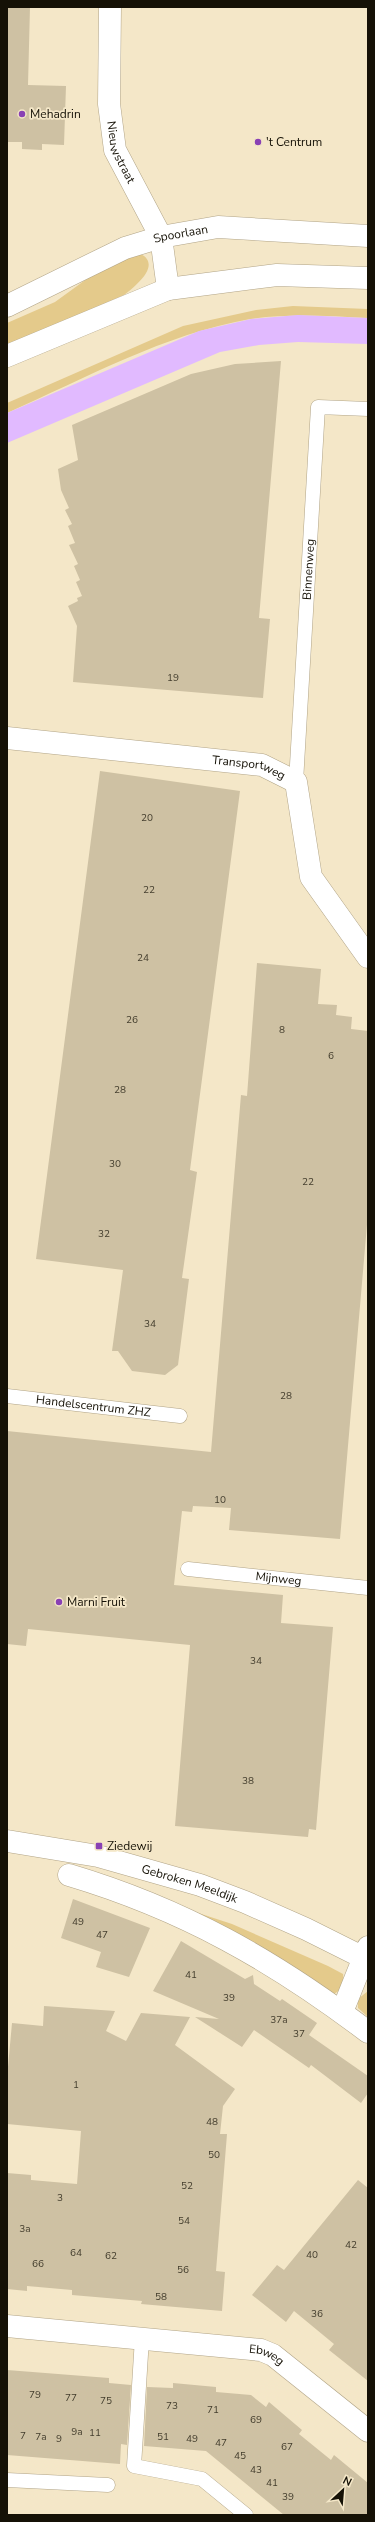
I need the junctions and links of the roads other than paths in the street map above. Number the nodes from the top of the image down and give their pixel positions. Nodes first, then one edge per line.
1 (110, 7) edge
2 (368, 236) edge
3 (161, 237) junction
4 (368, 278) edge
5 (168, 289) junction
6 (7, 306) edge
7 (7, 356) edge
8 (368, 409) edge
9 (7, 738) edge
10 (296, 782) junction
11 (368, 958) edge
12 (7, 1396) edge
13 (180, 1416) dead end
14 (188, 1569) dead end
15 (368, 1588) edge
16 (8, 1844) edge
17 (69, 1875) dead end
18 (366, 1955) edge
19 (342, 2012) junction
20 (368, 2032) edge
21 (7, 2326) edge
22 (142, 2338) junction
23 (368, 2431) edge
24 (7, 2480) edge
25 (108, 2485) dead end
26 (246, 2515) edge

1 - 3 street, Nieuwstraat
2 - 3 street, Spoorlaan
3 - 5 street, Nieuwstraat
3 - 6 street, Spoorlaan
4 - 5 street
5 - 7 street
8 - 10 lane, Binnenweg
9 - 10 street, Transportweg
10 - 11 street, Transportweg
12 - 13 lane, Handelscentrum ZHZ
14 - 15 lane, Mijnweg
16 - 18 street, Gebroken Meeldijk
17 - 19 street
18 - 19 street, Gebroken Meeldijk
19 - 20 street
21 - 22 street, Ebweg
22 - 23 street, Ebweg
22 - 26 lane
24 - 25 lane

